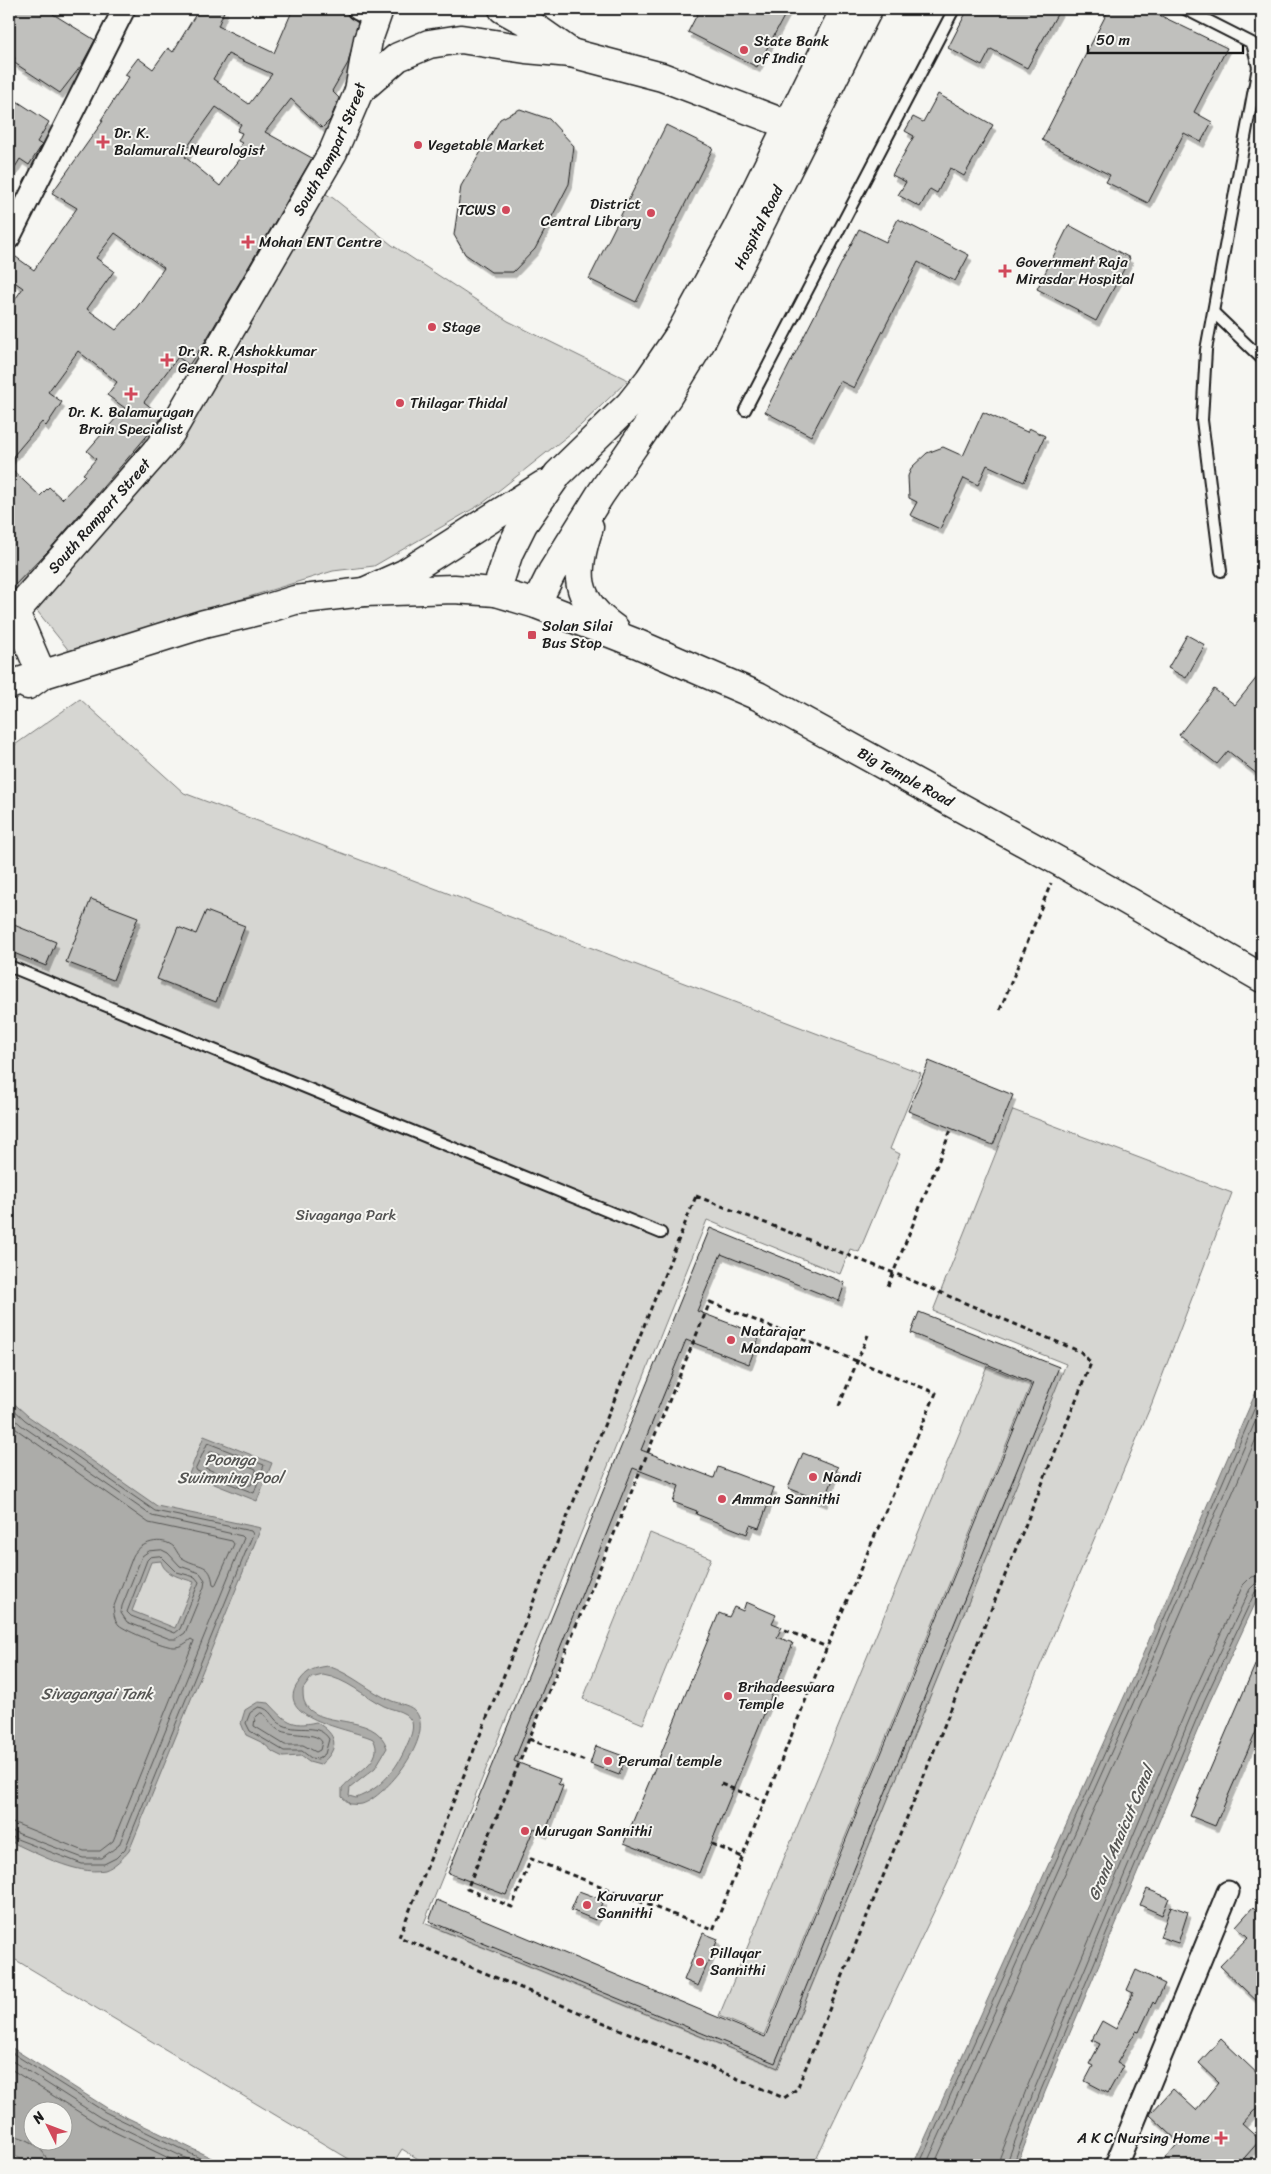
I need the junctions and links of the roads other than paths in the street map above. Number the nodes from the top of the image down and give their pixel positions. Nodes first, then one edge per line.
1 (124, 9) edge
2 (503, 9) edge
3 (845, 9) edge
4 (868, 9) edge
5 (954, 9) edge
6 (1185, 9) edge
7 (370, 11) edge
8 (571, 52) junction
9 (359, 91) junction
10 (796, 129) junction
11 (9, 238) edge
12 (1213, 312) junction
13 (1262, 359) edge
14 (745, 410) dead end
15 (558, 474) junction
16 (600, 495) junction
17 (1221, 571) dead end
18 (364, 592) junction
19 (496, 592) junction
20 (536, 604) junction
21 (12, 614) edge
22 (638, 644) junction
23 (42, 675) junction
24 (9, 685) edge
25 (9, 699) edge
26 (9, 966) edge
27 (1262, 978) edge
28 (661, 1233) dead end
29 (1228, 1892) dead end
30 (1116, 2165) edge

1 - 11 street
2 - 8 main road
3 - 10 main road, Hospital Road
4 - 10 main road, Hospital Road
5 - 14 lane
6 - 12 lane
7 - 9 main road, South Rampart Street
8 - 9 main road
8 - 10 main road
9 - 21 main road, South Rampart Street
10 - 15 main road, Hospital Road
10 - 16 main road, Hospital Road
12 - 13 lane
12 - 17 lane
15 - 18 main road
15 - 19 main road
16 - 20 main road
16 - 22 main road
18 - 19 main road, Big Temple Road
18 - 23 main road
19 - 20 main road, Big Temple Road
20 - 22 main road, Big Temple Road
21 - 23 main road
22 - 27 main road, Big Temple Road
23 - 24 main road
23 - 25 main road
26 - 28 lane
29 - 30 street

